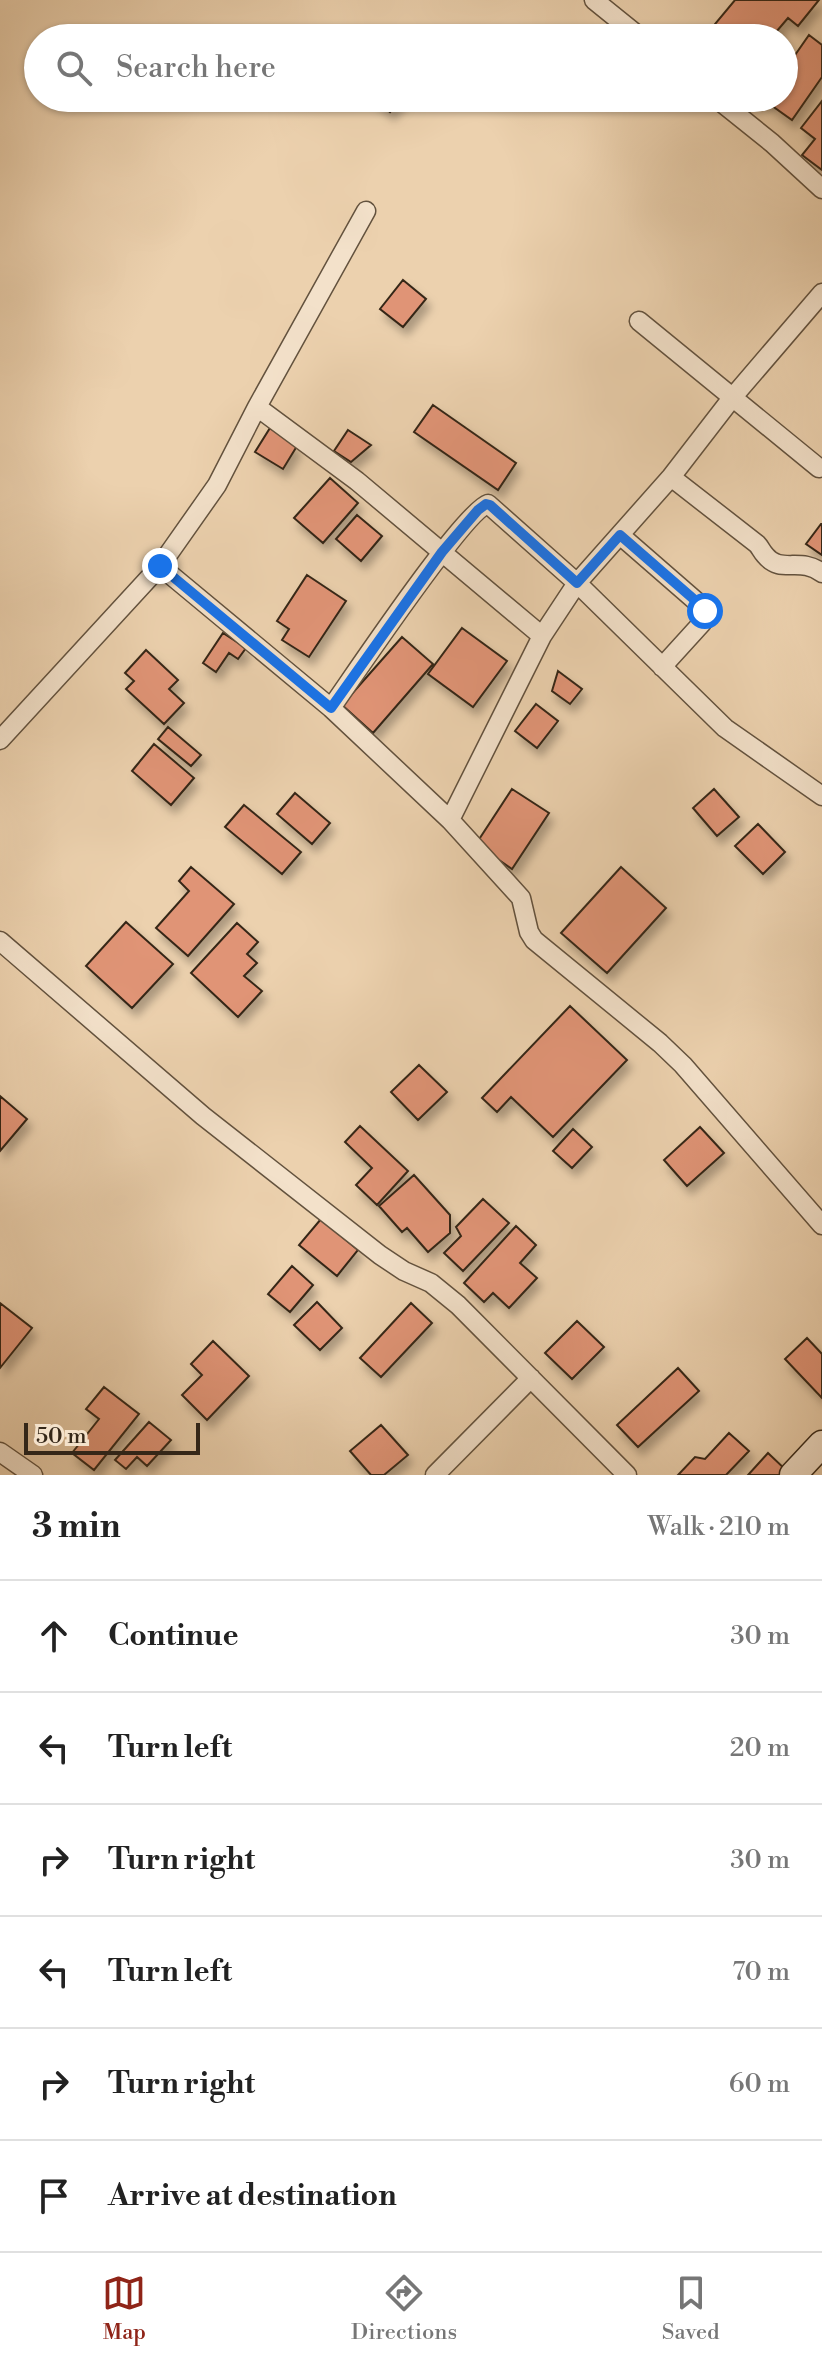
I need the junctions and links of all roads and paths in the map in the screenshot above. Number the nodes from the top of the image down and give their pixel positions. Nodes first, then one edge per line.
1 (594, 0) edge
2 (624, 24) edge
3 (733, 112) edge
4 (822, 189) edge
5 (366, 211) dead end
6 (822, 293) edge
7 (639, 321) dead end
8 (732, 398) junction
9 (257, 407) junction
10 (819, 468) dead end
11 (671, 477) junction
12 (620, 535) junction
13 (442, 552) junction
14 (160, 566) junction
15 (822, 573) edge
16 (577, 583) junction
17 (542, 636) junction
18 (662, 667) junction
19 (331, 708) junction
20 (0, 740) edge
21 (822, 796) edge
22 (450, 820) junction
23 (0, 941) edge
24 (822, 1225) edge
25 (531, 1378) junction
26 (822, 1444) edge
27 (0, 1452) edge
28 (33, 1475) edge
29 (435, 1475) edge
30 (627, 1475) edge
31 (793, 1475) edge

1 - 2 street
3 - 4 street
5 - 9 street
6 - 8 street
7 - 8 street
8 - 10 street
8 - 11 street
9 - 13 street
9 - 14 street
11 - 12 street
11 - 15 street
12 - 16 street
12 - 18 street
13 - 16 street
13 - 17 street
13 - 19 street
14 - 19 street
14 - 20 street
16 - 17 street
16 - 18 street
17 - 22 street
18 - 21 street
19 - 22 street
22 - 24 street
23 - 25 street
25 - 29 street
25 - 30 street
26 - 31 street
27 - 28 street

